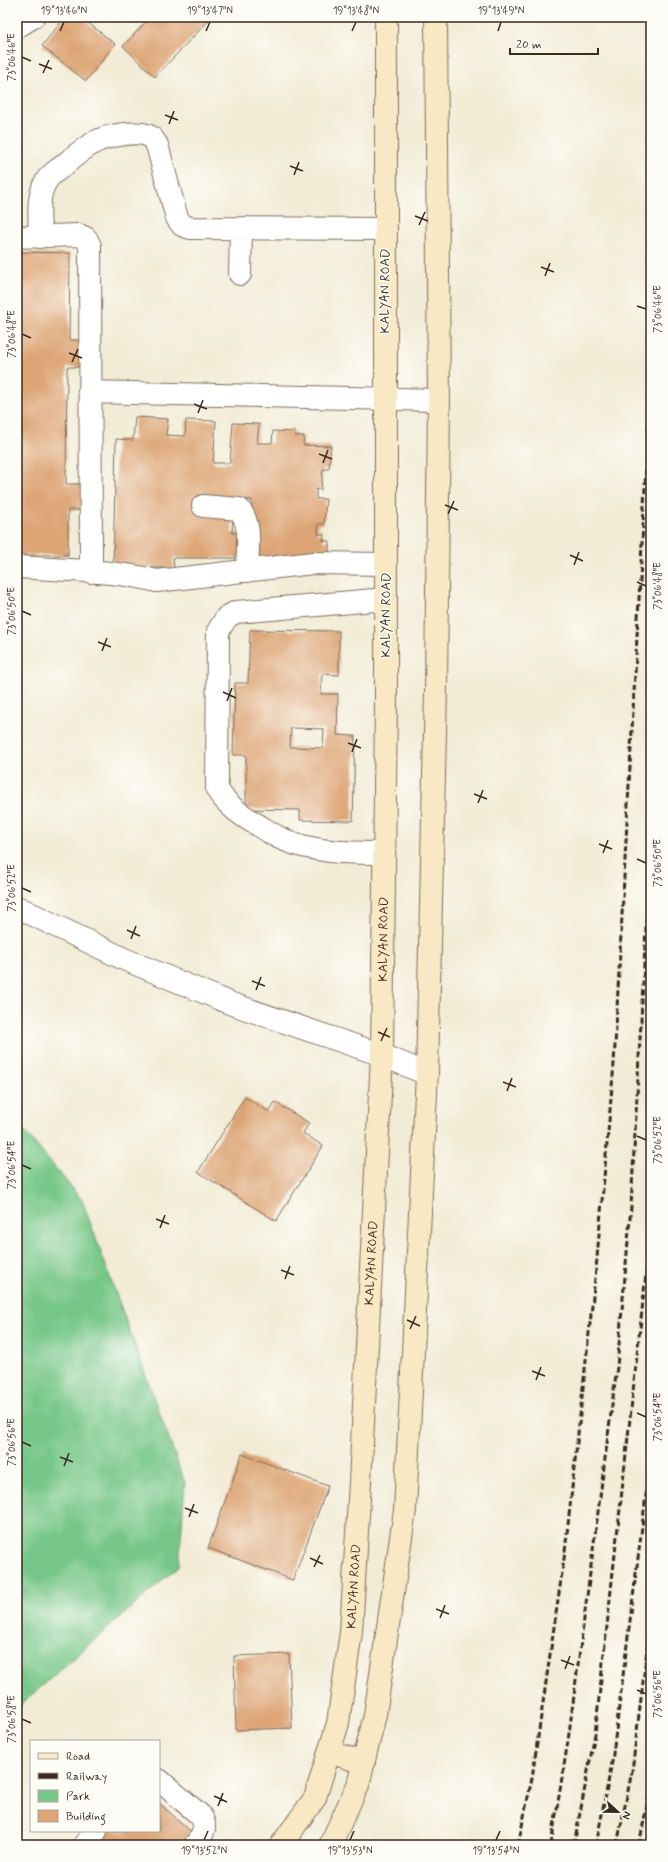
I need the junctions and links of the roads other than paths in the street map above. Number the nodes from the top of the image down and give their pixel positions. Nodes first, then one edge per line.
1 (33, 17) edge
2 (386, 17) edge
3 (436, 17) edge
4 (17, 27) edge
5 (241, 229) junction
6 (386, 229) junction
7 (17, 237) edge
8 (40, 237) junction
9 (240, 274) dead end
10 (89, 392) junction
11 (385, 400) junction
12 (439, 400) junction
13 (203, 506) dead end
14 (385, 564) junction
15 (17, 567) edge
16 (247, 571) junction
17 (91, 572) junction
18 (386, 599) junction
19 (384, 853) junction
20 (17, 907) edge
21 (382, 1055) junction
22 (427, 1074) junction
23 (329, 1752) junction
24 (364, 1763) junction
25 (160, 1781) edge
26 (95, 1832) edge
27 (84, 1845) edge
28 (195, 1845) edge
29 (281, 1845) edge
30 (330, 1845) edge

1 - 4 street
2 - 6 main road, KALYAN ROAD
3 - 12 main road
5 - 6 street
5 - 8 street
5 - 9 street
6 - 11 main road, KALYAN ROAD
7 - 8 street
8 - 10 street
10 - 11 street
10 - 17 street
11 - 12 street
11 - 14 main road, KALYAN ROAD
12 - 22 main road
13 - 16 street
14 - 16 street
14 - 18 main road, KALYAN ROAD
15 - 17 street
16 - 17 street
18 - 19 main road, KALYAN ROAD
18 - 19 street
19 - 21 main road, KALYAN ROAD
20 - 21 street
21 - 22 street
21 - 23 main road, KALYAN ROAD
22 - 24 main road
23 - 24 main road
23 - 29 main road, KALYAN ROAD
24 - 30 main road
25 - 28 street
26 - 27 street

